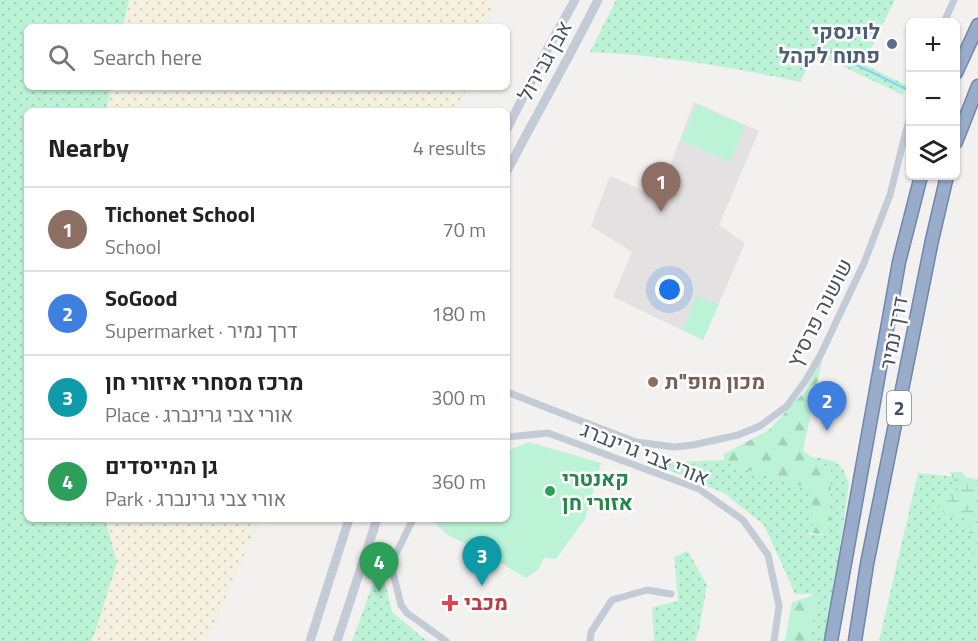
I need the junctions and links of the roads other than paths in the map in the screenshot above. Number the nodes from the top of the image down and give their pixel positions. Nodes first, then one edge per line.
1 (575, 0) edge
2 (598, 0) edge
3 (954, 0) edge
4 (946, 18) edge
5 (978, 25) edge
6 (956, 72) edge
7 (978, 86) edge
8 (510, 123) edge
9 (908, 126) edge
10 (960, 132) edge
11 (510, 165) edge
12 (920, 180) edge
13 (946, 180) edge
14 (510, 393) edge
15 (510, 437) edge
16 (348, 522) edge
17 (376, 522) edge
18 (412, 522) edge
19 (671, 594) dead end
20 (310, 641) edge
21 (338, 641) edge
22 (446, 641) edge
23 (590, 641) edge
24 (774, 641) edge
25 (831, 641) edge
26 (855, 641) edge

1 - 8 street, אבן גבירול
2 - 11 street, אבן גבירול
3 - 4 street
5 - 6 highway
7 - 10 highway
9 - 14 street, שושנה פרסיץ
12 - 25 highway, דרך נמיר / 2
13 - 26 highway, דרך נמיר / 2
15 - 24 street, אורי צבי גרינברג
16 - 20 street
17 - 21 street
18 - 22 street
19 - 23 street

